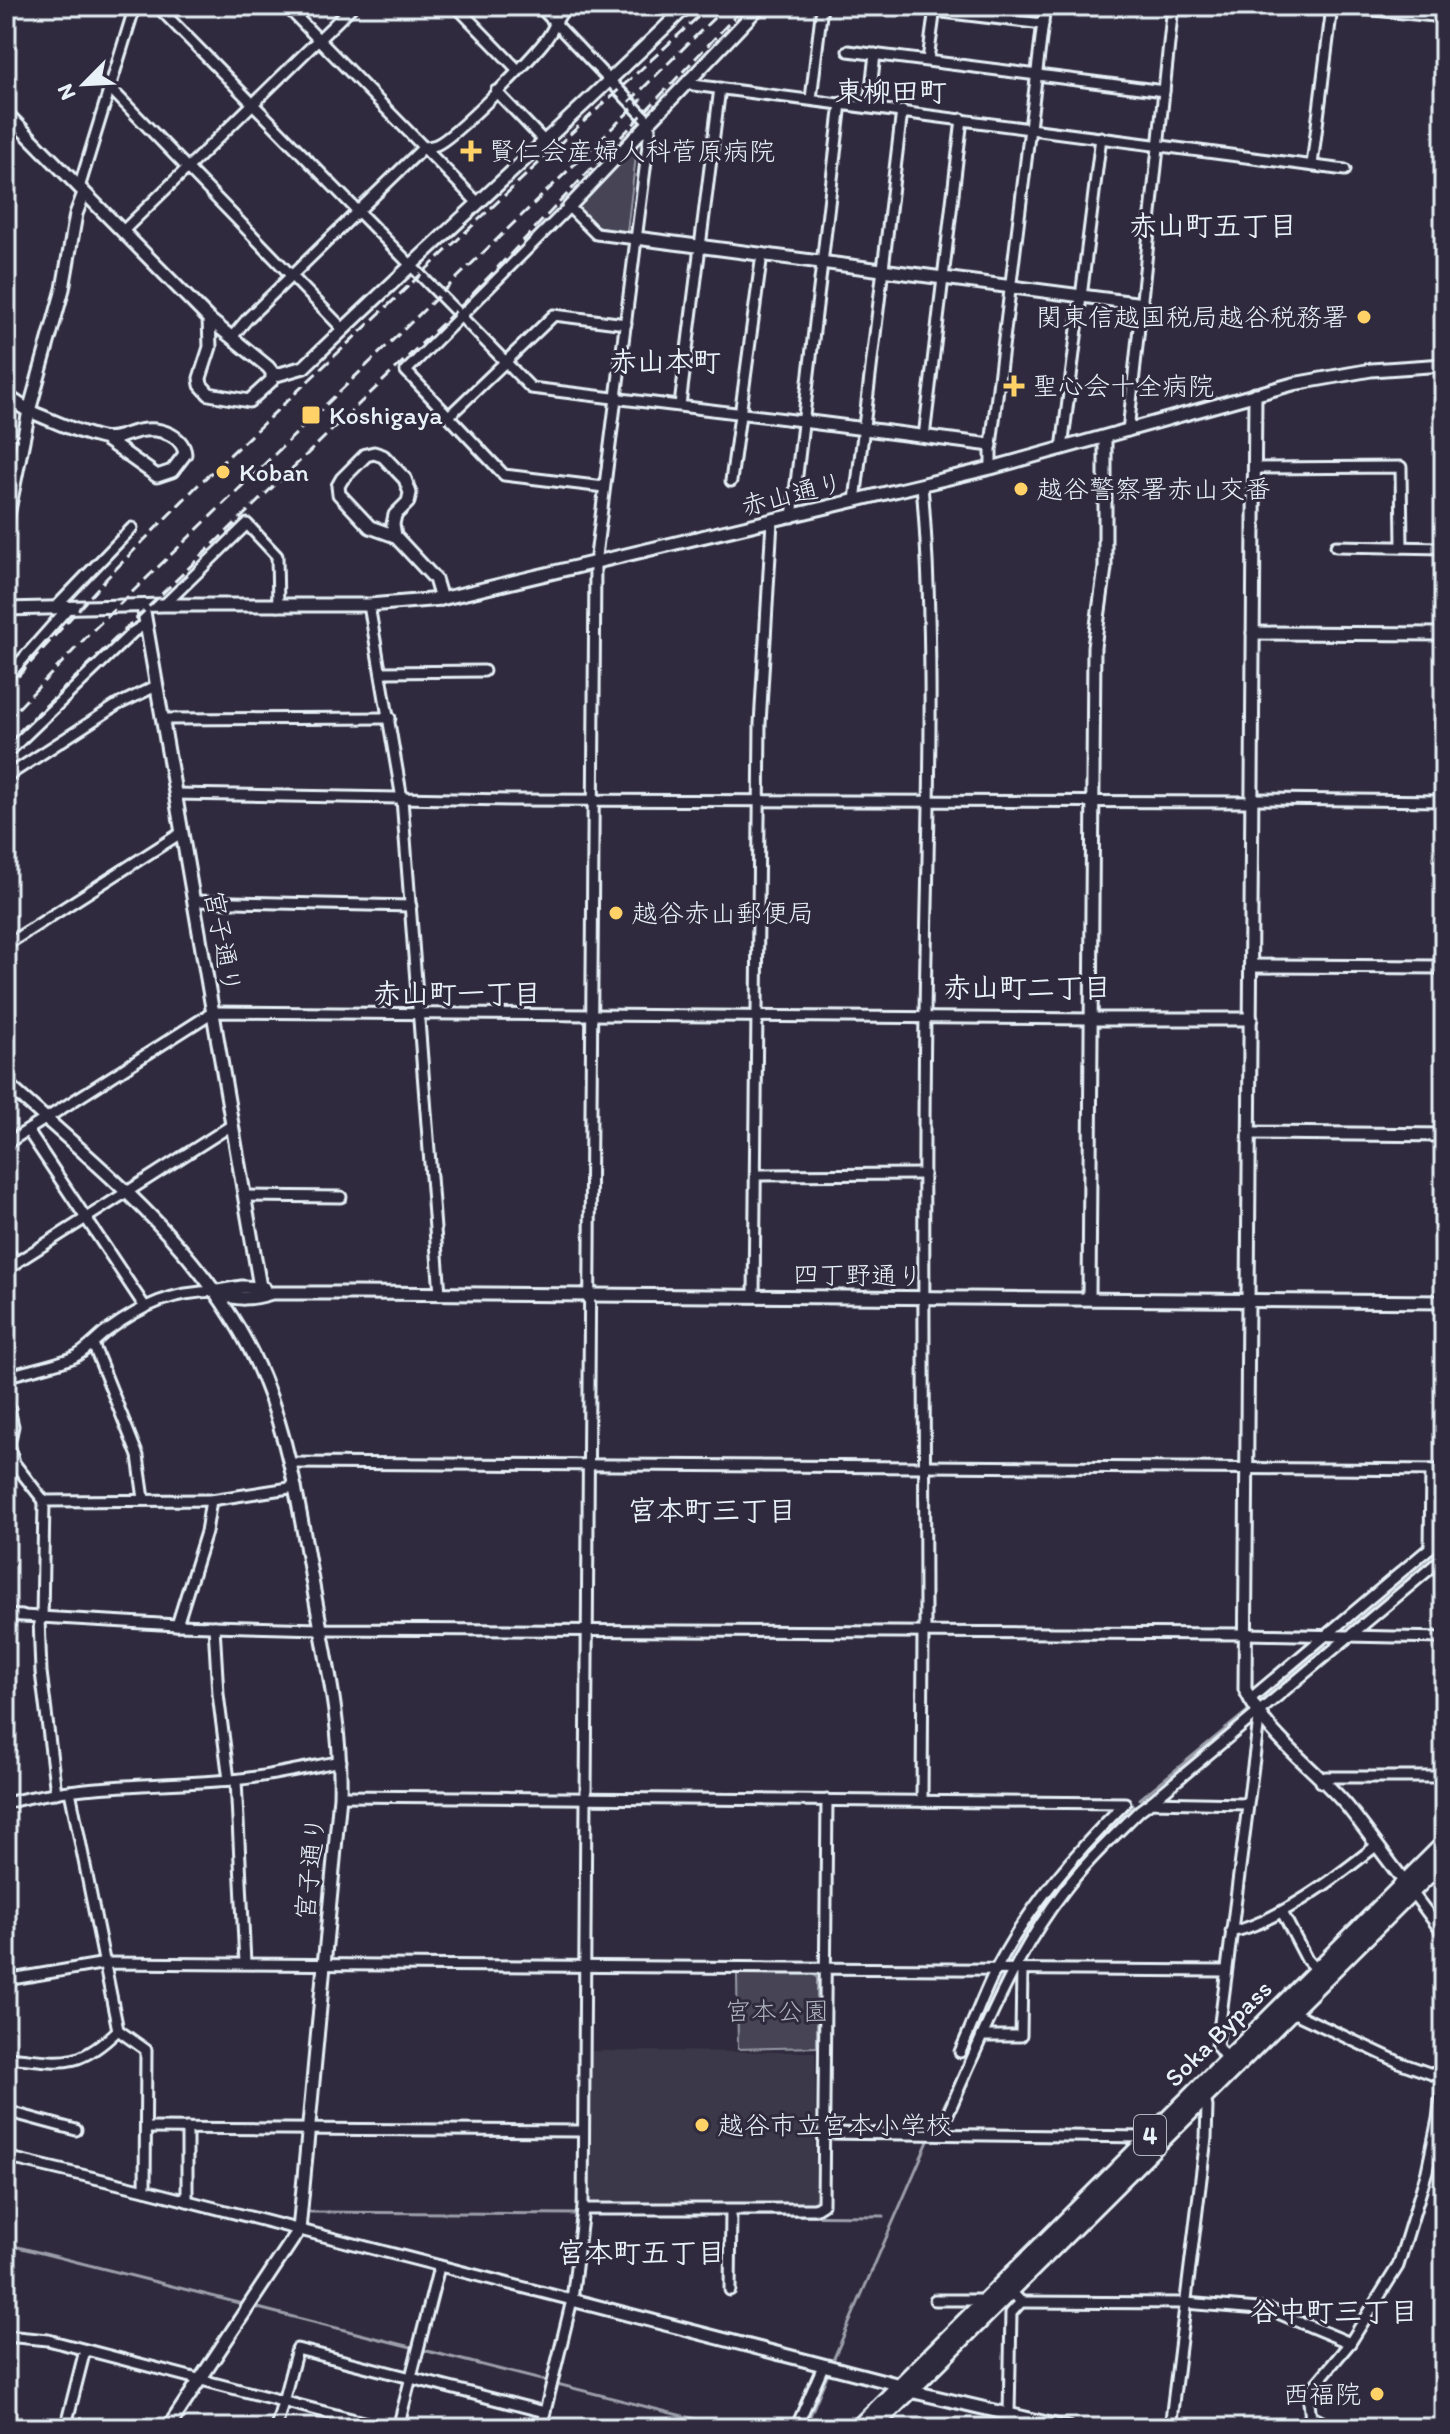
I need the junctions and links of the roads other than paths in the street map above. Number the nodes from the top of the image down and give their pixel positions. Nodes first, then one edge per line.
1 (135, 6) edge
2 (157, 6) edge
3 (286, 6) edge
4 (353, 6) edge
5 (456, 6) edge
6 (539, 6) edge
7 (567, 6) edge
8 (687, 6) edge
9 (760, 6) edge
10 (822, 6) edge
11 (1045, 6) edge
12 (1173, 6) edge
13 (1325, 6) edge
14 (1333, 7) edge
15 (935, 9) edge
16 (1394, 9) edge
17 (1444, 17) edge
18 (555, 22) junction
19 (1043, 24) junction
20 (319, 40) junction
21 (848, 51) dead end
22 (875, 54) junction
23 (928, 60) junction
24 (518, 70) junction
25 (1036, 75) junction
26 (689, 79) junction
27 (611, 80) junction
28 (109, 87) junction
29 (720, 88) junction
30 (496, 91) junction
31 (1164, 91) junction
32 (811, 99) junction
33 (253, 103) junction
34 (841, 103) junction
35 (869, 106) junction
36 (902, 111) junction
37 (6, 113) edge
38 (962, 119) junction
39 (648, 123) junction
40 (1030, 128) junction
41 (1101, 137) junction
42 (544, 141) junction
43 (1160, 144) junction
44 (424, 147) junction
45 (1312, 165) junction
46 (187, 168) junction
47 (1345, 170) dead end
48 (82, 190) junction
49 (477, 202) junction
50 (569, 207) junction
51 (357, 211) junction
52 (123, 231) junction
53 (636, 239) junction
54 (698, 246) junction
55 (762, 254) junction
56 (822, 262) junction
57 (411, 265) junction
58 (882, 270) junction
59 (291, 276) junction
60 (943, 279) junction
61 (1011, 286) junction
62 (1080, 296) junction
63 (1143, 304) junction
64 (462, 316) junction
65 (209, 319) junction
66 (626, 324) junction
67 (343, 329) junction
68 (232, 337) junction
69 (210, 347) junction
70 (505, 362) junction
71 (1444, 365) edge
72 (273, 376) junction
73 (1255, 394) junction
74 (6, 396) edge
75 (616, 399) junction
76 (680, 405) junction
77 (29, 411) junction
78 (742, 413) junction
79 (449, 416) junction
80 (802, 421) junction
81 (864, 428) junction
82 (1128, 431) junction
83 (133, 434) junction
84 (924, 437) junction
85 (1105, 437) junction
86 (105, 439) junction
87 (991, 445) junction
88 (1062, 449) junction
89 (133, 461) junction
90 (991, 468) junction
91 (1256, 468) junction
92 (731, 481) dead end
93 (922, 485) junction
94 (604, 487) junction
95 (855, 501) junction
96 (8, 504) edge
97 (792, 517) junction
98 (772, 521) junction
99 (6, 525) edge
100 (132, 528) dead end
101 (395, 536) junction
102 (1336, 546) dead end
103 (1402, 547) junction
104 (1444, 548) edge
105 (595, 564) junction
106 (441, 599) junction
107 (164, 605) junction
108 (369, 605) junction
109 (143, 606) junction
110 (278, 606) junction
111 (68, 608) junction
112 (6, 609) edge
113 (54, 609) junction
114 (146, 624) junction
115 (1253, 633) junction
116 (1444, 634) edge
117 (484, 671) dead end
118 (382, 672) junction
119 (6, 678) edge
120 (156, 686) junction
121 (390, 718) junction
122 (162, 719) junction
123 (6, 754) edge
124 (6, 777) edge
125 (175, 794) junction
126 (402, 799) junction
127 (760, 800) junction
128 (592, 801) junction
129 (1253, 801) junction
130 (1444, 801) edge
131 (928, 802) junction
132 (1093, 803) junction
133 (181, 833) junction
134 (194, 901) junction
135 (411, 906) junction
136 (6, 945) edge
137 (1251, 966) junction
138 (1444, 967) edge
139 (213, 1012) junction
140 (417, 1013) junction
141 (591, 1014) junction
142 (759, 1015) junction
143 (925, 1018) junction
144 (1092, 1019) junction
145 (1251, 1019) junction
146 (6, 1083) edge
147 (45, 1118) junction
148 (232, 1125) junction
149 (28, 1131) junction
150 (1250, 1133) junction
151 (1444, 1135) edge
152 (6, 1144) edge
153 (924, 1174) junction
154 (756, 1175) junction
155 (126, 1193) junction
156 (244, 1196) junction
157 (341, 1197) dead end
158 (86, 1218) junction
159 (6, 1248) edge
160 (16, 1264) junction
161 (6, 1269) edge
162 (260, 1287) junction
163 (217, 1291) junction
164 (272, 1293) junction
165 (440, 1294) junction
166 (588, 1294) junction
167 (754, 1296) junction
168 (926, 1298) junction
169 (1089, 1298) junction
170 (1248, 1301) junction
171 (1444, 1302) edge
172 (145, 1307) junction
173 (93, 1344) junction
174 (6, 1377) edge
175 (6, 1397) edge
176 (290, 1463) junction
177 (588, 1464) junction
178 (925, 1467) junction
179 (1247, 1470) junction
180 (1431, 1470) junction
181 (1444, 1470) edge
182 (296, 1487) junction
183 (144, 1499) junction
184 (211, 1500) junction
185 (44, 1501) junction
186 (1444, 1536) edge
187 (1430, 1548) junction
188 (1444, 1557) edge
189 (6, 1615) edge
190 (41, 1619) junction
191 (177, 1625) junction
192 (214, 1626) junction
193 (320, 1629) junction
194 (586, 1630) junction
195 (924, 1632) junction
196 (1246, 1634) junction
197 (1325, 1635) junction
198 (1348, 1637) junction
199 (1444, 1638) edge
200 (1250, 1700) junction
201 (1260, 1712) junction
202 (341, 1761) junction
203 (1444, 1777) edge
204 (233, 1780) junction
205 (1321, 1782) junction
206 (70, 1791) junction
207 (56, 1793) junction
208 (340, 1796) junction
209 (585, 1798) junction
210 (827, 1800) junction
211 (922, 1801) junction
212 (1151, 1802) junction
213 (6, 1803) edge
214 (1246, 1804) junction
215 (1444, 1843) edge
216 (1377, 1845) junction
217 (1444, 1860) edge
218 (1408, 1886) junction
219 (1282, 1912) junction
220 (1231, 1931) junction
221 (1444, 1935) edge
222 (106, 1963) junction
223 (245, 1963) junction
224 (323, 1964) junction
225 (584, 1965) junction
226 (824, 1966) junction
227 (996, 1968) junction
228 (1017, 1970) junction
229 (1316, 1970) junction
230 (1225, 1971) junction
231 (6, 1980) edge
232 (1292, 2012) junction
233 (118, 2030) junction
234 (982, 2036) junction
235 (960, 2052) dead end
236 (6, 2057) edge
237 (1226, 2058) junction
238 (1444, 2075) edge
239 (1205, 2098) junction
240 (6, 2111) edge
241 (1440, 2124) edge
242 (146, 2128) junction
243 (187, 2128) junction
244 (76, 2130) dead end
245 (308, 2130) junction
246 (583, 2131) junction
247 (823, 2133) junction
248 (939, 2134) junction
249 (1147, 2137) junction
250 (6, 2157) edge
251 (145, 2190) junction
252 (187, 2201) junction
253 (583, 2209) junction
254 (731, 2211) junction
255 (299, 2230) junction
256 (439, 2267) junction
257 (730, 2290) dead end
258 (1016, 2297) junction
259 (572, 2300) junction
260 (935, 2300) dead end
261 (985, 2300) junction
262 (1185, 2303) junction
263 (6, 2336) edge
264 (1350, 2343) junction
265 (85, 2350) junction
266 (823, 2366) junction
267 (410, 2379) junction
268 (200, 2380) junction
269 (905, 2388) junction
270 (283, 2402) junction
271 (545, 2412) junction
272 (1010, 2414) junction
273 (1310, 2416) junction
274 (76, 2428) edge
275 (168, 2428) edge
276 (276, 2428) edge
277 (386, 2428) edge
278 (398, 2428) edge
279 (541, 2428) edge
280 (796, 2428) edge
281 (857, 2428) edge
282 (873, 2428) edge
283 (1009, 2428) edge
284 (1068, 2428) edge
285 (1170, 2428) edge
286 (1312, 2428) edge
287 (1334, 2428) edge

1 - 28 street
2 - 33 street
3 - 20 street
4 - 20 street
5 - 24 street
6 - 18 street
7 - 18 street
8 - 27 street
9 - 26 street
10 - 32 street
11 - 19 street
12 - 31 street
13 - 14 street
14 - 16 street
14 - 45 street
15 - 19 street
15 - 23 street
16 - 17 street
18 - 24 street
18 - 27 street
19 - 25 street
20 - 33 street
20 - 44 street
21 - 22 street
22 - 23 street
22 - 35 street
23 - 25 street
24 - 30 street
25 - 31 street
25 - 40 street
26 - 29 street
26 - 39 street
27 - 39 street
27 - 42 street
28 - 46 street
28 - 48 street
29 - 32 street
29 - 54 street
30 - 42 street
30 - 44 street
31 - 43 street
32 - 34 street
33 - 46 street
33 - 51 street
34 - 35 street
34 - 56 street
35 - 36 street
36 - 38 street
36 - 58 street
37 - 48 street
38 - 40 street
38 - 60 street
39 - 50 street
39 - 53 street
40 - 41 street
40 - 61 street
41 - 43 street
41 - 62 street
42 - 49 street
43 - 45 street
43 - 63 street
44 - 49 street
44 - 51 street
45 - 47 street
46 - 52 street
46 - 59 street
48 - 52 street
48 - 77 street
49 - 57 street
50 - 53 street
50 - 64 street
51 - 57 street
51 - 59 street
52 - 65 street
53 - 54 street
53 - 66 street
54 - 55 street
54 - 76 street
55 - 56 street
55 - 78 street
56 - 58 street
56 - 80 street
57 - 64 street
57 - 67 street
58 - 60 street
58 - 81 street
59 - 67 street
59 - 68 street
60 - 61 street
60 - 84 street
61 - 62 street
61 - 87 street
62 - 63 street
62 - 88 street
63 - 82 street
64 - 70 street
64 - 79 street
65 - 68 street
65 - 69 street
66 - 70 street
66 - 75 street
67 - 72 street
68 - 69 street
68 - 72 street
69 - 72 street
70 - 75 street
70 - 79 street
71 - 73 street, 赤山通り
73 - 82 street, 赤山通り
73 - 91 street
74 - 77 main road
75 - 76 street
75 - 94 street
76 - 78 street
77 - 86 street
77 - 96 street
78 - 80 street
78 - 92 street
79 - 94 street
80 - 81 street
80 - 97 street
81 - 84 street
81 - 95 street
82 - 85 street, 赤山通り
83 - 86 street
83 - 89 street
83 - 89 street
84 - 87 street
85 - 88 street, 赤山通り
85 - 132 street
86 - 89 street
87 - 90 street
88 - 90 street, 赤山通り
90 - 93 street, 赤山通り
91 - 103 street
91 - 115 street
93 - 95 street, 赤山通り
93 - 131 street
94 - 105 street
95 - 97 street, 赤山通り
96 - 99 street
97 - 98 street, 赤山通り
98 - 105 street, 赤山通り
98 - 127 street
100 - 113 street
101 - 101 street
101 - 106 street
102 - 103 street
103 - 104 street
105 - 106 street, 赤山通り
105 - 128 street
106 - 108 street, 赤山通り
107 - 109 street, 赤山通り
107 - 110 street, 赤山通り
107 - 110 street
108 - 110 street, 赤山通り
108 - 118 street
109 - 111 street, 赤山通り
109 - 114 street, 宮子通り
111 - 113 street, 赤山通り
111 - 119 street
112 - 113 street, 赤山通り
114 - 120 street, 宮子通り
114 - 123 street
115 - 116 street
115 - 129 street
117 - 118 street
118 - 121 street
120 - 122 street, 宮子通り
120 - 124 street
121 - 122 street
121 - 126 street
122 - 125 street, 宮子通り
125 - 126 street
125 - 133 street, 宮子通り
126 - 128 street
126 - 135 street
127 - 128 street
127 - 131 street
127 - 142 street
128 - 141 street
129 - 130 street
129 - 132 street
129 - 137 street
131 - 132 street
131 - 143 street
132 - 144 street
133 - 134 street, 宮子通り
133 - 136 street
134 - 135 street
134 - 139 street, 宮子通り
135 - 140 street
137 - 138 street
137 - 145 street
139 - 140 street
139 - 147 street
139 - 148 street, 宮子通り
140 - 141 street
140 - 165 street
141 - 142 street
141 - 166 street
142 - 143 street
142 - 154 street
143 - 144 street
143 - 153 street
144 - 145 street
144 - 169 street
145 - 150 street
146 - 147 street, 宮子通り
147 - 149 street
147 - 155 street, 宮子通り
148 - 155 street
148 - 156 street, 宮子通り
149 - 152 street
149 - 158 street
150 - 151 street
150 - 170 street
153 - 154 street
153 - 168 street
154 - 167 street
155 - 158 street
155 - 163 street, 宮子通り
156 - 157 street
156 - 162 street, 宮子通り
158 - 160 street
158 - 172 street
159 - 160 street
160 - 161 street
162 - 163 street, 四丁野通り
162 - 164 street, 四丁野通り
163 - 164 street, 四丁野通り
163 - 172 street, 四丁野通り
163 - 176 street, 宮子通り
164 - 165 street, 四丁野通り
165 - 166 street, 四丁野通り
166 - 167 street, 四丁野通り
166 - 177 street
167 - 168 street, 四丁野通り
168 - 169 street, 四丁野通り
168 - 178 street
169 - 170 street, 四丁野通り
170 - 171 street, 四丁野通り
170 - 179 street
172 - 173 street, 四丁野通り
173 - 174 street, 四丁野通り
173 - 183 street
175 - 185 street
176 - 177 street
176 - 182 street, 宮子通り
177 - 178 street
177 - 194 street
178 - 179 street
178 - 195 street
179 - 180 street
179 - 196 street
180 - 181 street
180 - 187 street
182 - 184 street
182 - 193 street, 宮子通り
183 - 184 street
183 - 185 street
184 - 191 street
185 - 190 street
186 - 187 street
187 - 197 street
188 - 198 street
189 - 190 street
190 - 191 street
190 - 207 street
191 - 192 street
192 - 193 street
192 - 204 street
193 - 194 street
193 - 202 street, 宮子通り
194 - 195 street
194 - 209 street
195 - 196 street
195 - 211 street
196 - 197 street
196 - 200 street
197 - 198 street
197 - 200 street
198 - 199 street
198 - 201 street
200 - 201 street
201 - 205 street
201 - 212 street
201 - 214 street
202 - 204 street
202 - 208 street, 宮子通り
203 - 205 street
204 - 206 street
204 - 223 street
205 - 216 street
206 - 207 street
206 - 222 street
207 - 213 street
208 - 209 street
208 - 224 street, 宮子通り
209 - 210 street
209 - 225 street
210 - 211 street
210 - 226 street
211 - 227 street
212 - 214 street
212 - 228 street
214 - 220 street
215 - 218 highway, Soka Bypass / 4
216 - 218 street
216 - 219 street
217 - 218 highway, Soka Bypass / 4
218 - 221 street
218 - 229 highway, Soka Bypass / 4
218 - 232 highway, Soka Bypass / 4
219 - 220 street
219 - 229 street
220 - 230 street
222 - 223 street
222 - 231 street
222 - 233 street
223 - 224 street
224 - 225 street
224 - 245 street, 宮子通り
225 - 226 street
225 - 246 street
226 - 227 street
226 - 247 street
227 - 228 street
227 - 235 street
228 - 230 street
228 - 234 street
228 - 234 street
229 - 237 highway, Soka Bypass / 4
230 - 237 street
232 - 238 street
232 - 239 highway, Soka Bypass / 4
233 - 236 street
233 - 242 street
234 - 248 street
237 - 249 highway, Soka Bypass / 4
238 - 241 street
239 - 258 highway, Soka Bypass / 4
239 - 262 street
240 - 244 street
241 - 264 street
242 - 243 street
242 - 251 street
243 - 245 street
243 - 252 street
245 - 246 street
245 - 255 street, 宮子通り
246 - 253 street
247 - 248 street
247 - 254 street
248 - 249 street
249 - 261 highway, Soka Bypass / 4
250 - 251 street
251 - 252 street
252 - 255 street
253 - 254 street
253 - 259 street
254 - 257 street
255 - 256 street
255 - 268 street, 宮子通り
256 - 259 street
256 - 267 street
258 - 262 street
258 - 269 highway, Soka Bypass / 4
258 - 272 street
259 - 266 street
259 - 271 street
260 - 261 street
261 - 269 highway, Soka Bypass / 4
262 - 264 street
262 - 285 street
263 - 265 street
264 - 273 street
265 - 268 street
265 - 274 street
266 - 269 street
266 - 280 street
267 - 270 street
267 - 271 street
267 - 278 street
268 - 270 street
268 - 275 street, 宮子通り
269 - 272 street
269 - 281 highway, Soka Bypass / 4
269 - 282 highway, Soka Bypass / 4
270 - 276 street
270 - 277 street
271 - 279 street
272 - 283 street
272 - 284 street
273 - 286 street
273 - 287 street

